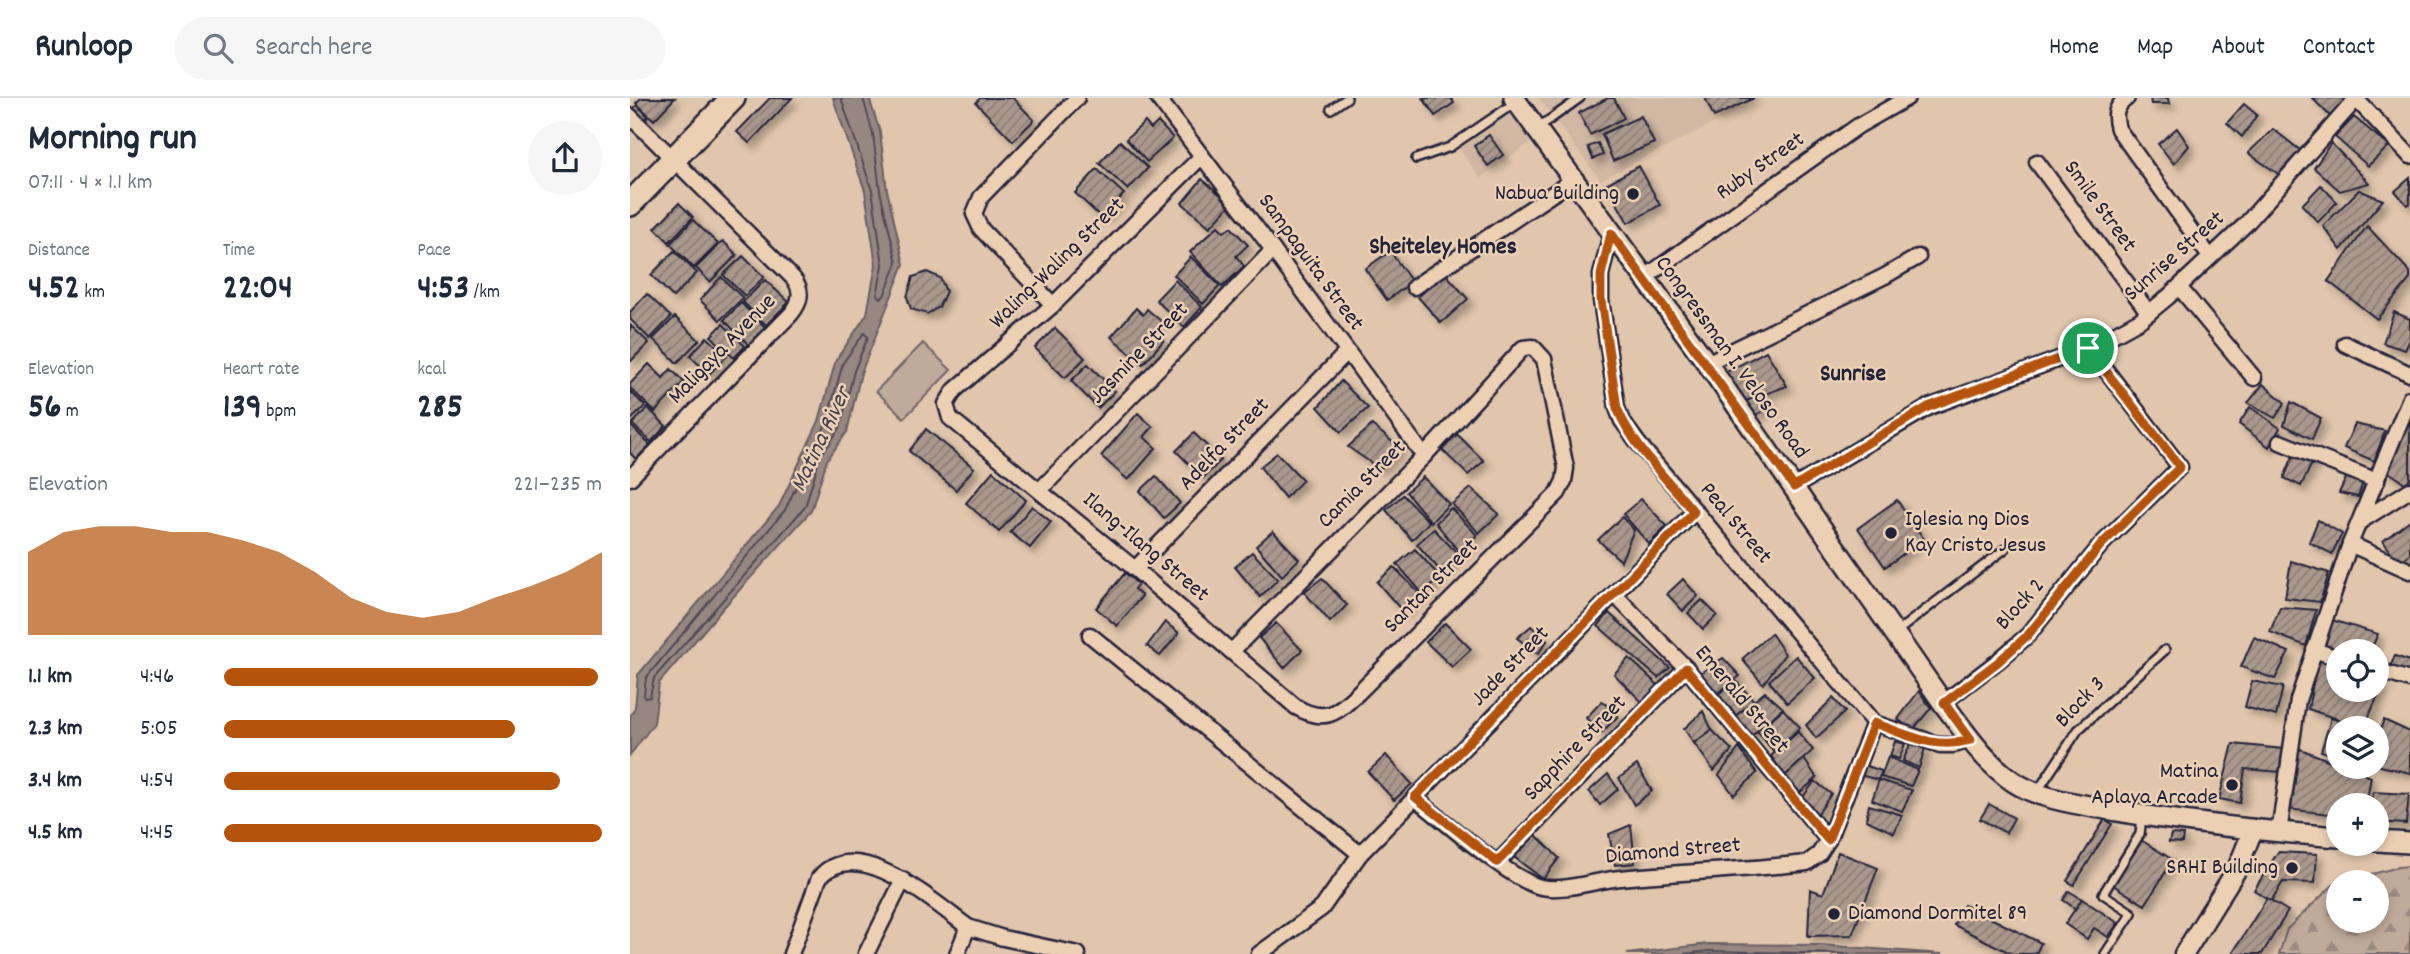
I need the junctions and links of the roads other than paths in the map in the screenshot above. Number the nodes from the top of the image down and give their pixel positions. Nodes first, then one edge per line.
1 (733, 98) edge
2 (1077, 98) edge
3 (1157, 98) edge
4 (1347, 98) edge
5 (1580, 98) edge
6 (1907, 98) edge
7 (2127, 98) edge
8 (2357, 99) edge
9 (1515, 100) edge
10 (1331, 109) dead end
11 (630, 116) edge
12 (1536, 129) junction
13 (1202, 156) junction
14 (2410, 156) edge
15 (674, 159) junction
16 (1416, 159) dead end
17 (2037, 162) dead end
18 (1573, 180) junction
19 (630, 204) edge
20 (1611, 233) junction
21 (1273, 250) junction
22 (1918, 257) dead end
23 (2210, 257) junction
24 (1644, 278) junction
25 (1413, 287) dead end
26 (2179, 287) junction
27 (1053, 305) junction
28 (2149, 313) junction
29 (2345, 344) dead end
30 (2088, 348) junction
31 (1347, 352) junction
32 (1707, 363) junction
33 (2410, 374) edge
34 (2254, 378) dead end
35 (2410, 398) edge
36 (946, 404) joint
37 (2280, 442) dead end
38 (1424, 456) junction
39 (630, 478) edge
40 (1564, 481) joint
41 (2377, 481) junction
42 (1794, 487) junction
43 (1040, 490) junction
44 (2410, 490) edge
45 (1694, 512) junction
46 (2361, 521) junction
47 (2350, 544) junction
48 (2005, 549) dead end
49 (1135, 569) junction
50 (2410, 571) edge
51 (1614, 594) junction
52 (1895, 634) junction
53 (1090, 635) dead end
54 (2165, 650) dead end
55 (2314, 650) junction
56 (1232, 651) junction
57 (2326, 654) edge
58 (1686, 668) junction
59 (2389, 674) edge
60 (2410, 680) edge
61 (1944, 703) junction
62 (1324, 716) joint
63 (1874, 723) junction
64 (1971, 740) junction
65 (2037, 793) junction
66 (1415, 797) junction
67 (2143, 815) junction
68 (2253, 830) junction
69 (2279, 833) junction
70 (2326, 836) edge
71 (1828, 840) junction
72 (2389, 842) edge
73 (2410, 843) edge
74 (1360, 854) junction
75 (1497, 862) junction
76 (903, 880) junction
77 (971, 928) junction
78 (791, 954) edge
79 (866, 954) edge
80 (957, 954) edge
81 (1078, 954) edge
82 (1259, 954) edge
83 (2105, 954) edge
84 (2184, 954) edge

1 - 15 main road
2 - 27 street
3 - 13 street, Sampaguita Street
4 - 10 lane
5 - 12 lane
6 - 24 street, Ruby Street
7 - 23 street
8 - 14 street
8 - 23 street, Sunrise Street
9 - 12 main road, Congressman I. Veloso Road
9 - 16 lane
11 - 15 street
12 - 18 main road, Congressman I. Veloso Road
13 - 21 street, Sampaguita Street
13 - 27 street, Waling-Waling Street
15 - 19 main road
15 - 39 street, Maligaya Avenue
17 - 28 street, Smile Street
18 - 20 main road, Congressman I. Veloso Road
18 - 25 street
20 - 24 main road, Congressman I. Veloso Road
20 - 45 street, Peal Street
21 - 31 street, Sampaguita Street
21 - 43 street, Jasmine Street
22 - 32 street
23 - 26 street, Sunrise Street
24 - 32 main road, Congressman I. Veloso Road
26 - 28 street, Sunrise Street
26 - 34 street
27 - 36 street, Waling-Waling Street
28 - 30 street, Sunrise Street
29 - 33 street
30 - 42 street, Sunrise Street
30 - 61 street, Block 2
31 - 38 street, Sampaguita Street
31 - 49 street, Adelfa Street
32 - 42 main road, Congressman I. Veloso Road
35 - 41 street
36 - 43 street, Ilang-Ilang Street
37 - 41 street
38 - 40 street, Camia Street
38 - 56 street, Camia Street
40 - 62 street, Santan Street
41 - 46 street
42 - 52 main road, Congressman I. Veloso Road
43 - 49 street, Ilang-Ilang Street
44 - 46 street
45 - 51 street, Jade Street
45 - 63 street, Peal Street
46 - 47 street
47 - 50 street
47 - 55 street
48 - 52 lane
49 - 56 street, Ilang-Ilang Street
51 - 58 street, Emerald Street
51 - 66 street, Jade Street
52 - 61 main road, Congressman I. Veloso Road
53 - 74 street
54 - 65 lane, Block 3
55 - 57 street
55 - 69 street
56 - 62 street, Ilang-Ilang Street
58 - 71 street, Emerald Street
58 - 75 street, Sapphire Street
59 - 60 street
61 - 64 main road, Congressman I. Veloso Road
63 - 64 street
63 - 71 street, Diamond Street
64 - 65 main road, Congressman I. Veloso Road
65 - 67 main road, Congressman I. Veloso Road
66 - 74 street, Jade Street
66 - 75 street, Diamond Street
67 - 68 main road, Congressman I. Veloso Road
67 - 83 lane
68 - 69 main road, Congressman I. Veloso Road
68 - 84 street
69 - 70 main road, Congressman I. Veloso Road
71 - 75 street, Diamond Street
72 - 73 main road
74 - 82 street, Jade Street
76 - 77 street
76 - 78 street
76 - 79 street
77 - 80 street
77 - 81 street

